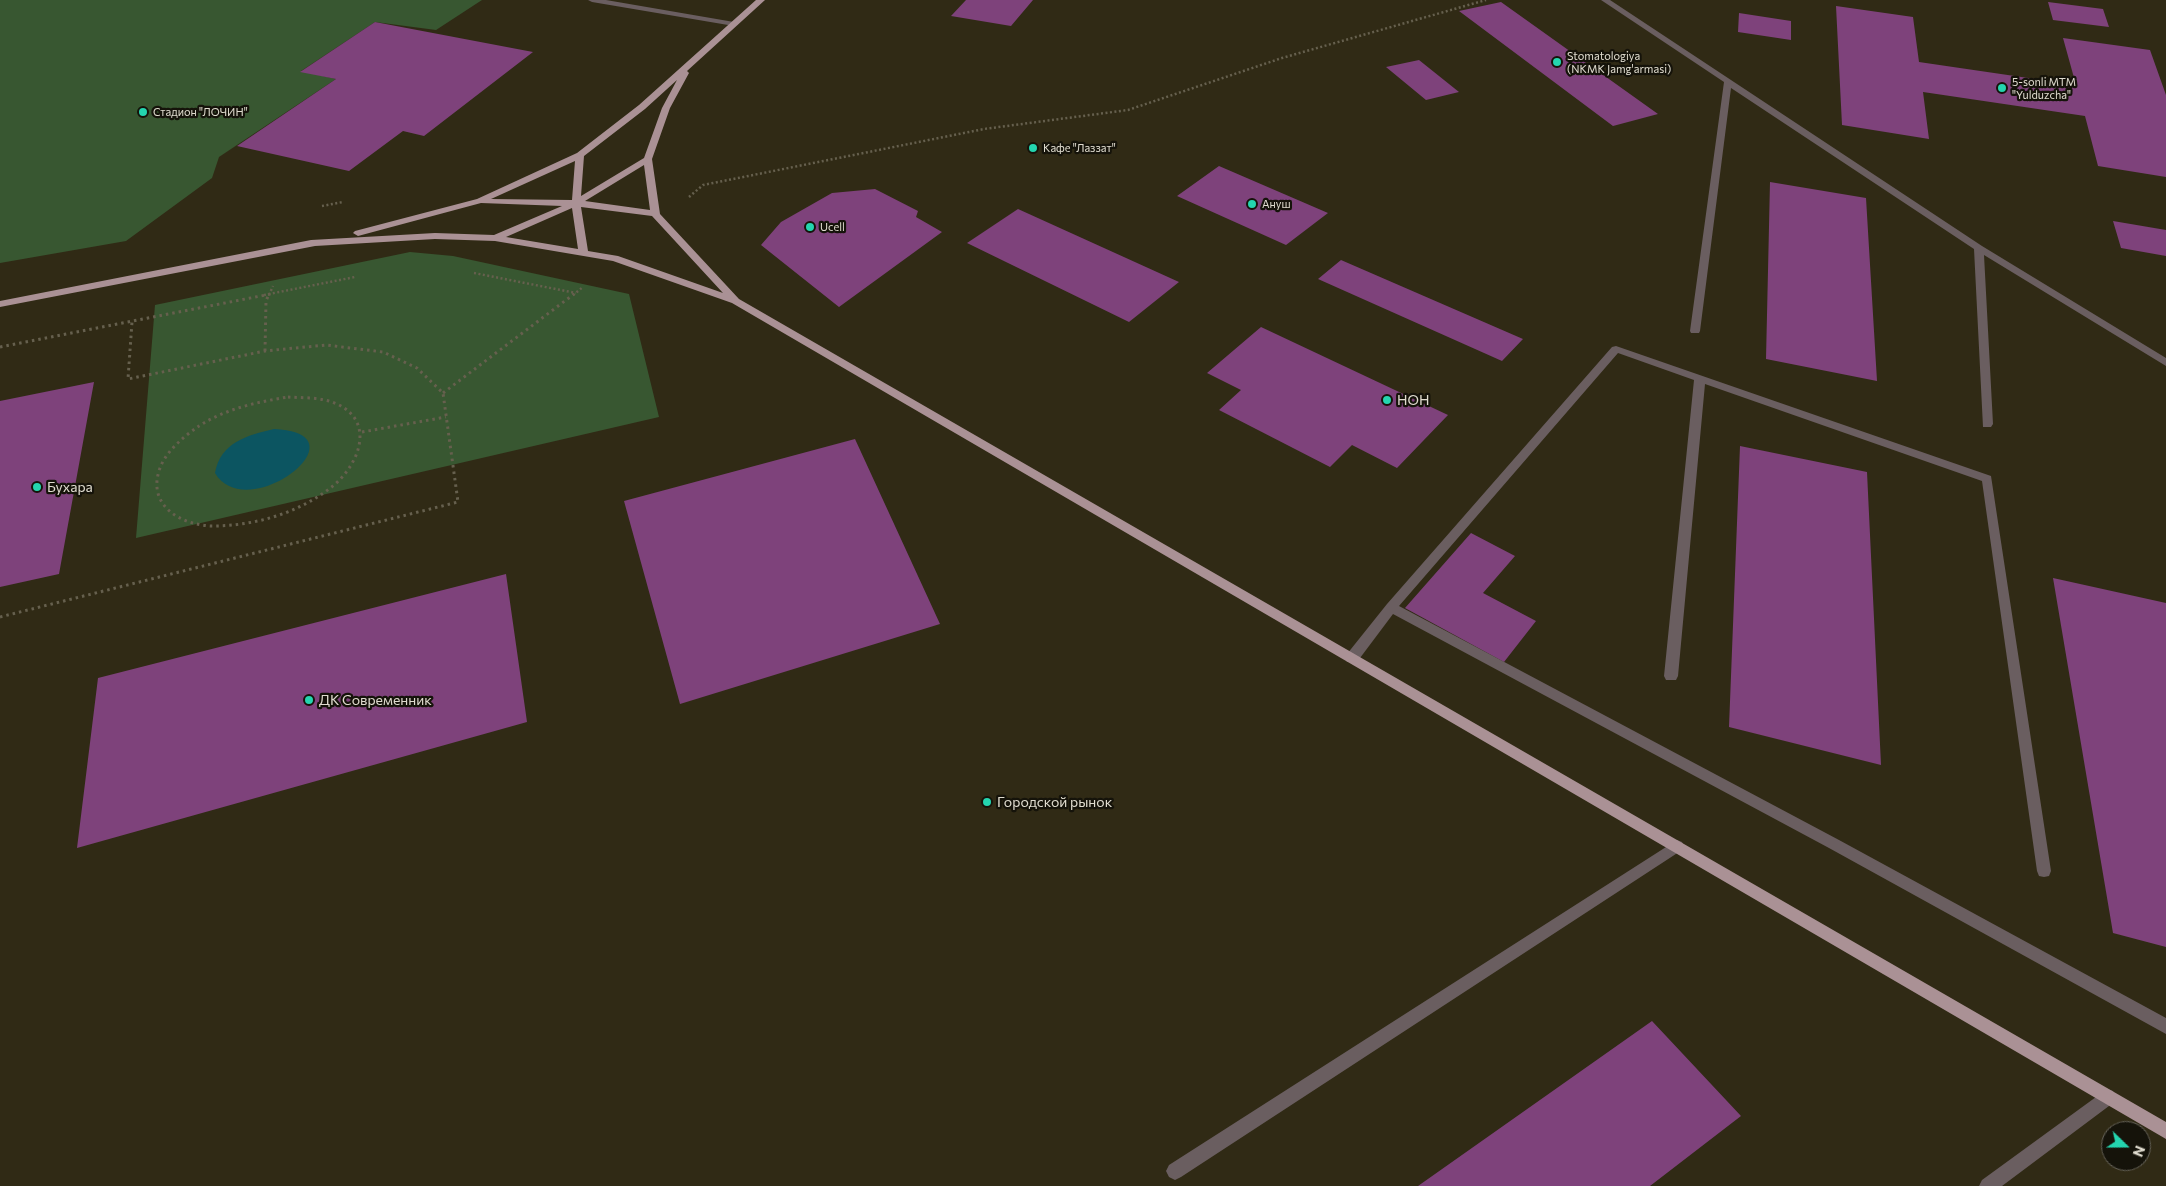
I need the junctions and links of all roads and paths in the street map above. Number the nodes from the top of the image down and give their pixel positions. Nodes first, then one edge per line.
1 (592, 0) edge
2 (761, 0) edge
3 (1486, 0) edge
4 (1605, 0) edge
5 (734, 24) junction
6 (692, 61) junction
7 (1728, 82) junction
8 (580, 155) junction
9 (648, 159) junction
10 (347, 201) dead end
11 (480, 202) junction
12 (576, 202) junction
13 (320, 207) dead end
14 (658, 218) junction
15 (495, 238) junction
16 (311, 244) junction
17 (1980, 248) junction
18 (583, 252) junction
19 (615, 258) junction
20 (470, 273) dead end
21 (356, 277) dead end
22 (576, 293) junction
23 (736, 301) junction
24 (0, 304) edge
25 (132, 322) junction
26 (1695, 331) dead end
27 (0, 347) edge
28 (2166, 362) edge
29 (1700, 378) junction
30 (443, 393) junction
31 (446, 417) junction
32 (1987, 424) dead end
33 (362, 432) junction
34 (1391, 607) junction
35 (0, 617) edge
36 (1352, 658) junction
37 (1670, 676) dead end
38 (1677, 846) junction
39 (2044, 871) dead end
40 (2166, 1026) edge
41 (2107, 1097) junction
42 (2166, 1131) edge
43 (1175, 1171) dead end
44 (1988, 1186) edge

1 - 5 street
2 - 5 main road
3 - 14 path
4 - 7 street
5 - 6 main road
6 - 8 main road
6 - 9 main road
7 - 17 street
7 - 26 street
8 - 11 main road
8 - 12 main road
9 - 12 main road
9 - 14 main road
10 - 13 path
11 - 12 main road
11 - 16 main road
12 - 14 main road
12 - 15 main road
12 - 18 main road
14 - 23 main road
15 - 16 main road
15 - 18 main road
16 - 24 main road
17 - 28 street
17 - 32 street
18 - 19 main road
19 - 22 path
19 - 23 main road
20 - 22 path
21 - 25 path
22 - 30 path
23 - 36 main road
25 - 27 path
25 - 30 path
29 - 34 street
29 - 37 street
29 - 39 street
30 - 31 path
31 - 33 path
31 - 35 path
33 - 33 path
34 - 36 street
34 - 40 street
36 - 38 main road
38 - 41 main road
38 - 43 street
41 - 42 main road
41 - 44 street

